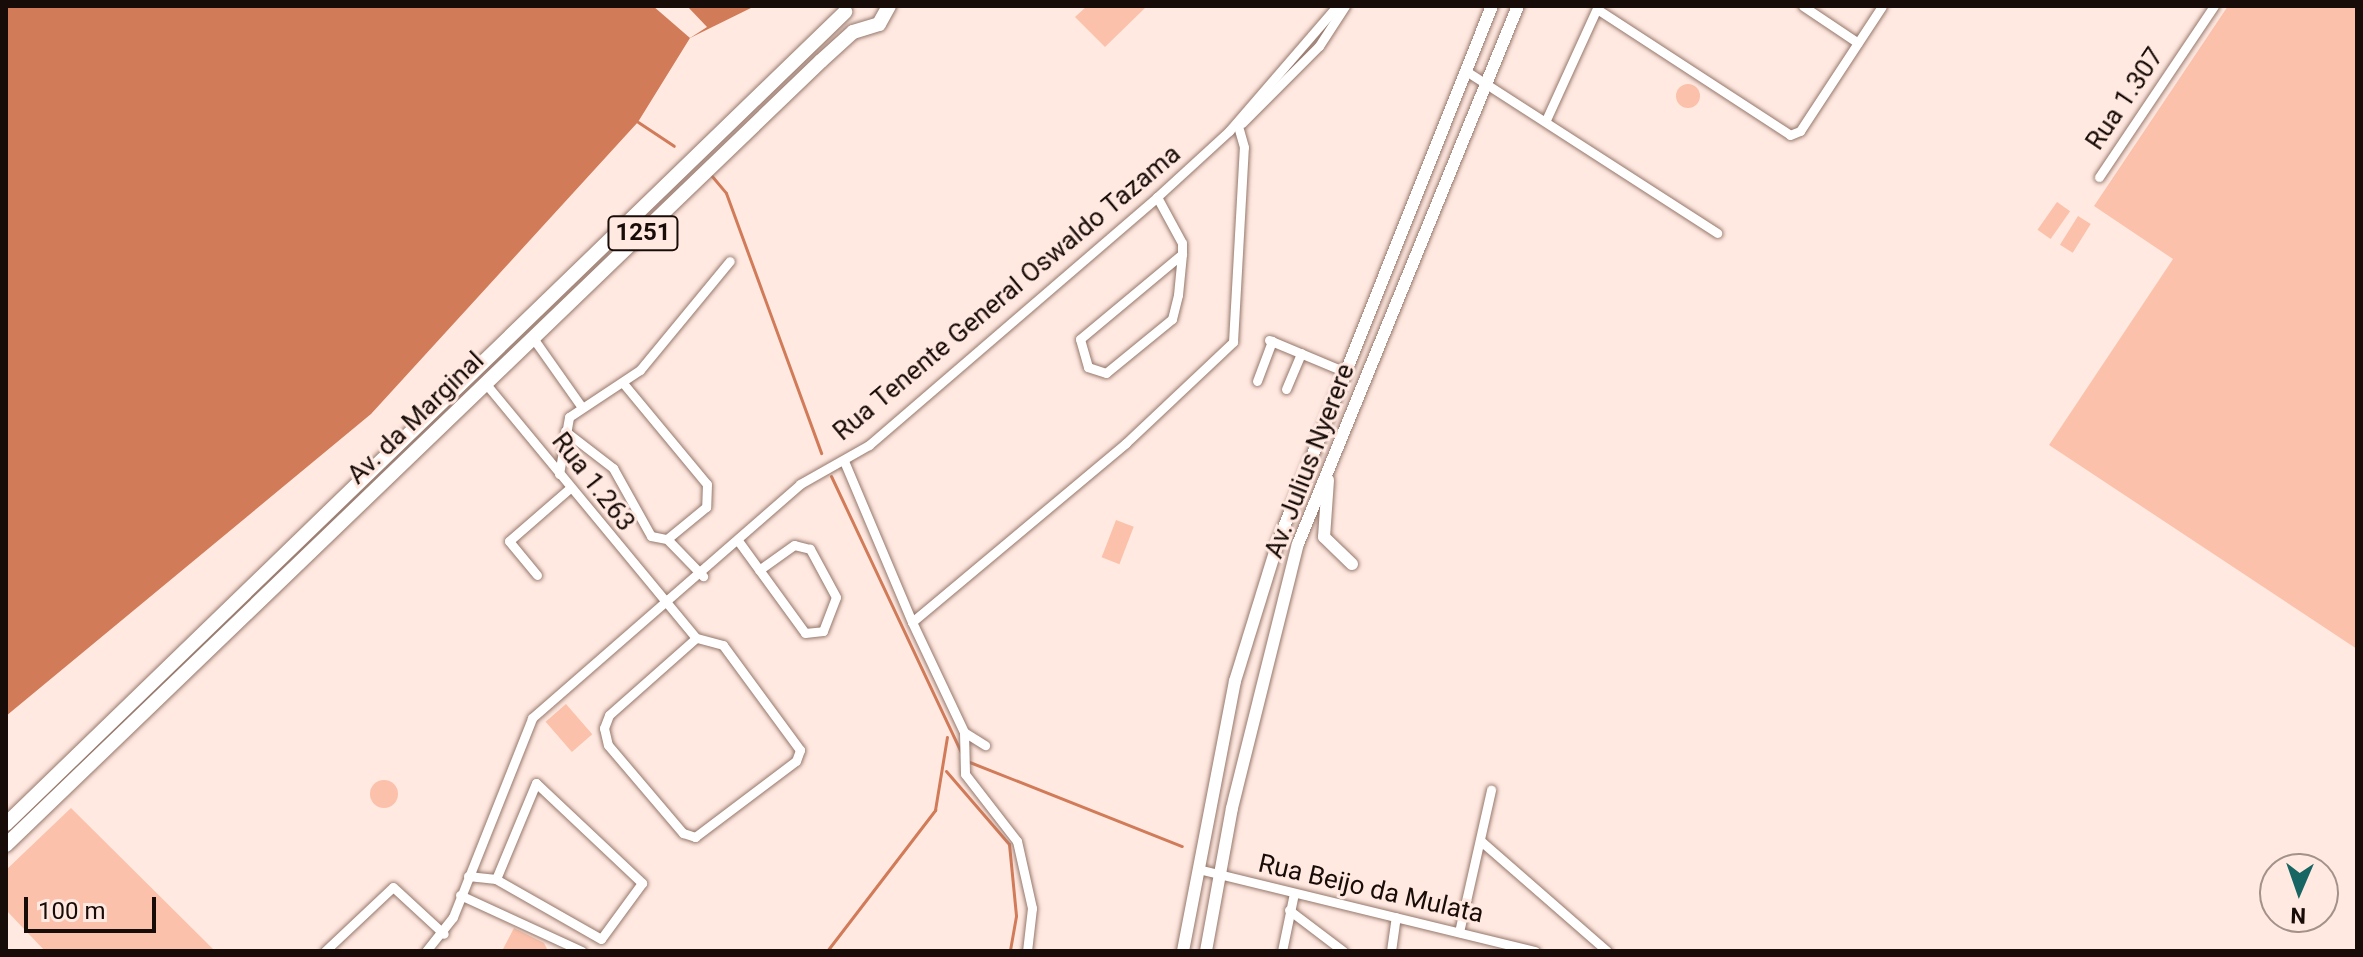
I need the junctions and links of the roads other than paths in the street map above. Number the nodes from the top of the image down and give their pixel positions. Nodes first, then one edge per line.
1 (1337, 6) edge
2 (1345, 6) edge
3 (1492, 6) edge
4 (1518, 6) edge
5 (1803, 6) edge
6 (1882, 6) edge
7 (2214, 6) edge
8 (888, 8) edge
9 (1598, 8) edge
10 (844, 9) edge
11 (861, 28) junction
12 (1858, 43) junction
13 (1466, 71) junction
14 (1488, 83) junction
15 (1546, 120) junction
16 (1234, 128) junction
17 (2099, 177) dead end
18 (1157, 197) junction
19 (1717, 233) dead end
20 (1182, 254) junction
21 (730, 261) dead end
22 (533, 338) junction
23 (1301, 353) junction
24 (1343, 371) junction
25 (1257, 381) dead end
26 (623, 383) junction
27 (486, 384) junction
28 (1286, 389) dead end
29 (459, 401) junction
30 (581, 406) junction
31 (565, 431) junction
32 (844, 461) junction
33 (1327, 473) junction
34 (559, 474) junction
35 (570, 488) junction
36 (667, 539) junction
37 (739, 542) junction
38 (1352, 564) dead end
39 (759, 570) junction
40 (537, 575) dead end
41 (703, 576) junction
42 (668, 605) junction
43 (907, 608) junction
44 (931, 608) junction
45 (912, 622) junction
46 (696, 638) junction
47 (964, 732) junction
48 (985, 745) dead end
49 (1491, 790) dead end
50 (6, 824) edge
51 (1482, 842) junction
52 (6, 845) edge
53 (1198, 869) junction
54 (468, 876) junction
55 (1221, 876) junction
56 (496, 879) junction
57 (1294, 893) junction
58 (460, 895) junction
59 (1289, 910) junction
60 (1396, 917) junction
61 (1459, 932) junction
62 (444, 934) junction
63 (1515, 949) edge
64 (325, 951) edge
65 (426, 951) edge
66 (582, 951) edge
67 (1027, 951) edge
68 (1183, 951) edge
69 (1206, 951) edge
70 (1282, 951) edge
71 (1343, 951) edge
72 (1391, 951) edge
73 (1535, 951) edge
74 (1607, 951) edge

1 - 16 street, Rua Tenente General Oswaldo Tazama
2 - 16 street, Rua Tenente General Oswaldo Tazama
3 - 13 main road, Av. Julius Nyerere
4 - 14 main road, Av. Julius Nyerere
5 - 12 street
6 - 12 street
7 - 17 street, Rua 1.307
8 - 11 main road, Av. da Marginal / 1251
9 - 12 street
9 - 15 street
10 - 11 main road, Av. da Marginal / 1251
10 - 29 main road, Av. da Marginal / 1251
11 - 22 main road, Av. da Marginal / 1251
13 - 14 street
13 - 24 main road, Av. Julius Nyerere
14 - 15 street
14 - 33 main road, Av. Julius Nyerere
15 - 19 street
16 - 18 street, Rua Tenente General Oswaldo Tazama
16 - 44 street
18 - 20 street
18 - 32 street, Rua Tenente General Oswaldo Tazama
20 - 20 street
21 - 26 street
22 - 27 main road, Av. da Marginal / 1251
22 - 30 street
23 - 24 street
23 - 25 street
23 - 28 street
24 - 53 main road, Av. Julius Nyerere
26 - 30 street
26 - 36 street
27 - 29 main road, Av. da Marginal / 1251
27 - 34 street, Rua 1.263
29 - 50 main road, Av. da Marginal
29 - 52 main road, Av. da Marginal
30 - 31 street
31 - 34 street
31 - 36 street
32 - 37 street, Rua Tenente General Oswaldo Tazama
32 - 43 street
33 - 38 main road
33 - 55 main road, Av. Julius Nyerere
34 - 35 street, Rua 1.263
35 - 40 street
35 - 42 street, Rua 1.263
36 - 41 street
37 - 39 street
37 - 41 street, Rua Tenente General Oswaldo Tazama
39 - 39 street
41 - 42 street, Rua Tenente General Oswaldo Tazama
42 - 46 street, Rua 1.263
42 - 54 street, Rua Tenente General Oswaldo Tazama
43 - 44 street
43 - 45 street
44 - 45 street
45 - 47 street
46 - 46 street
47 - 48 street
47 - 67 street
49 - 51 street
51 - 61 street
51 - 74 street
53 - 55 street, Rua Beijo da Mulata
53 - 68 main road, Av. Julius Nyerere
54 - 56 street
54 - 58 street, Rua Tenente General Oswaldo Tazama
55 - 57 street, Rua Beijo da Mulata
55 - 69 main road, Av. Julius Nyerere
56 - 56 street
57 - 59 street
57 - 60 street, Rua Beijo da Mulata
58 - 62 street, Rua Tenente General Oswaldo Tazama
58 - 66 street
59 - 70 street
59 - 71 street
60 - 61 street, Rua Beijo da Mulata
60 - 72 street
61 - 63 street, Rua Beijo da Mulata
62 - 64 street
62 - 65 street, Rua Tenente General Oswaldo Tazama
63 - 73 street, Rua Beijo da Mulata

